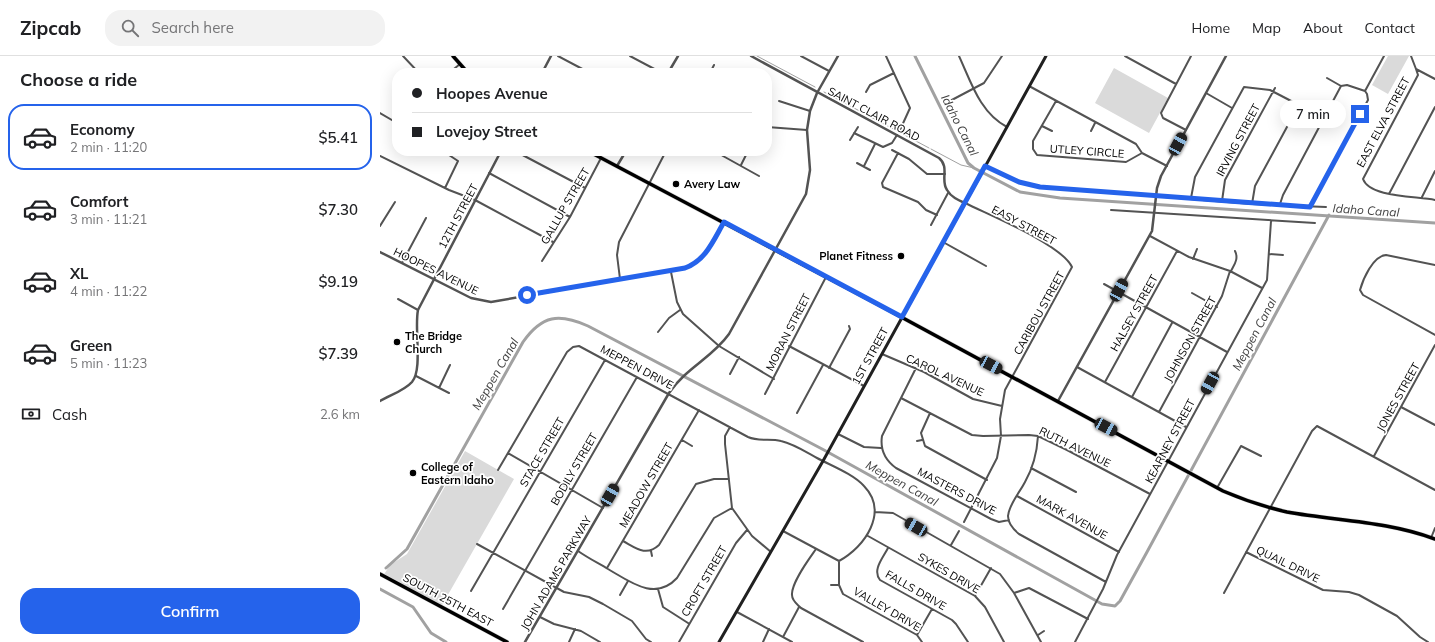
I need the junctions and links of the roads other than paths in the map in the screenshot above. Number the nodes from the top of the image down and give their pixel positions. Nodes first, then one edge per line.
1 (403, 56) edge
2 (453, 56) edge
3 (551, 56) edge
4 (558, 56) edge
5 (630, 56) edge
6 (678, 56) edge
7 (751, 56) edge
8 (801, 56) edge
9 (838, 56) edge
10 (886, 56) edge
11 (959, 56) edge
12 (1001, 56) edge
13 (1046, 56) edge
14 (1125, 56) edge
15 (1190, 56) edge
16 (1226, 56) edge
17 (1384, 56) edge
18 (1411, 56) edge
19 (460, 64) junction
20 (714, 65) dead end
21 (414, 68) edge
22 (455, 68) edge
23 (464, 68) edge
24 (545, 68) edge
25 (581, 68) edge
26 (653, 68) edge
27 (671, 68) edge
28 (712, 68) edge
29 (1416, 69) junction
30 (829, 71) junction
31 (894, 73) junction
32 (1327, 78) dead end
33 (1435, 78) edge
34 (1176, 84) junction
35 (1029, 86) junction
36 (1342, 86) junction
37 (1275, 88) dead end
38 (974, 89) junction
39 (1274, 91) junction
40 (1365, 91) junction
41 (866, 92) dead end
42 (818, 93) junction
43 (1206, 94) junction
44 (779, 101) dead end
45 (1056, 101) junction
46 (1300, 101) dead end
47 (948, 102) dead end
48 (1299, 104) junction
49 (1435, 107) edge
50 (1232, 108) junction
51 (810, 111) junction
52 (380, 113) edge
53 (1324, 118) junction
54 (392, 119) edge
55 (1095, 123) junction
56 (858, 126) dead end
57 (1042, 126) junction
58 (772, 127) edge
59 (1007, 127) junction
60 (807, 130) junction
61 (900, 130) dead end
62 (1186, 130) junction
63 (1052, 131) dead end
64 (1091, 131) dead end
65 (854, 133) junction
66 (897, 135) junction
67 (850, 140) dead end
68 (875, 144) junction
69 (892, 150) dead end
70 (898, 153) junction
71 (1142, 153) junction
72 (380, 155) edge
73 (450, 156) edge
74 (498, 156) edge
75 (524, 156) edge
76 (597, 156) edge
77 (623, 156) edge
78 (663, 156) edge
79 (724, 156) edge
80 (746, 156) edge
81 (601, 158) junction
82 (857, 163) dead end
83 (741, 165) junction
84 (617, 166) junction
85 (864, 166) junction
86 (1166, 166) junction
87 (984, 168) junction
88 (870, 170) dead end
89 (1435, 171) edge
90 (489, 173) junction
91 (945, 174) junction
92 (759, 176) dead end
93 (649, 184) junction
94 (444, 188) junction
95 (585, 188) junction
96 (948, 193) junction
97 (1389, 194) junction
98 (1156, 196) junction
99 (1422, 197) junction
100 (1191, 198) junction
101 (475, 200) junction
102 (1435, 200) edge
103 (1222, 201) junction
104 (394, 202) dead end
105 (964, 203) junction
106 (1252, 204) junction
107 (1280, 204) junction
108 (1310, 207) junction
109 (1326, 207) dead end
110 (1111, 210) dead end
111 (1156, 212) junction
112 (936, 215) junction
113 (570, 217) junction
114 (426, 218) dead end
115 (1271, 221) junction
116 (724, 222) junction
117 (1315, 224) dead end
118 (931, 225) dead end
119 (380, 226) edge
120 (1150, 236) junction
121 (554, 242) junction
122 (943, 242) junction
123 (1197, 249) dead end
124 (776, 250) junction
125 (1177, 251) junction
126 (1235, 251) dead end
127 (380, 252) edge
128 (1269, 254) junction
129 (1282, 255) dead end
130 (1193, 259) junction
131 (542, 261) dead end
132 (402, 263) junction
133 (1435, 265) edge
134 (986, 266) dead end
135 (1072, 267) joint
136 (1230, 271) junction
137 (671, 272) junction
138 (826, 277) junction
139 (433, 280) junction
140 (620, 280) junction
141 (1104, 284) dead end
142 (1262, 288) junction
143 (1118, 292) junction
144 (1192, 293) dead end
145 (398, 299) dead end
146 (1146, 307) junction
147 (1216, 307) junction
148 (418, 310) junction
149 (680, 310) junction
150 (902, 317) junction
151 (1173, 322) junction
152 (849, 326) dead end
153 (658, 332) dead end
154 (1435, 335) edge
155 (1200, 337) junction
156 (1435, 345) edge
157 (719, 346) junction
158 (789, 346) junction
159 (1227, 352) junction
160 (882, 354) junction
161 (739, 357) junction
162 (605, 360) junction
163 (450, 365) dead end
164 (823, 365) junction
165 (1077, 367) junction
166 (829, 368) junction
167 (916, 368) junction
168 (730, 374) dead end
169 (416, 376) junction
170 (1013, 376) junction
171 (637, 377) junction
172 (774, 379) junction
173 (1105, 382) junction
174 (864, 386) junction
175 (439, 388) junction
176 (449, 393) dead end
177 (669, 393) junction
178 (765, 394) dead end
179 (1132, 397) junction
180 (901, 398) junction
181 (380, 401) edge
182 (1058, 401) junction
183 (1002, 406) junction
184 (1401, 407) junction
185 (699, 410) junction
186 (1159, 412) junction
187 (797, 413) dead end
188 (930, 413) junction
189 (1435, 425) edge
190 (730, 427) junction
191 (1186, 427) junction
192 (838, 434) junction
193 (1001, 436) junction
194 (1038, 436) junction
195 (682, 440) junction
196 (922, 440) junction
197 (917, 441) dead end
198 (692, 446) dead end
199 (882, 448) junction
200 (508, 453) junction
201 (1261, 456) dead end
202 (1374, 456) junction
203 (823, 461) junction
204 (1168, 462) junction
205 (1032, 468) junction
206 (498, 470) dead end
207 (540, 472) junction
208 (729, 478) junction
209 (987, 480) junction
210 (1217, 488) junction
211 (572, 490) junction
212 (1435, 490) edge
213 (1076, 492) dead end
214 (1150, 494) junction
215 (1017, 496) junction
216 (603, 508) junction
217 (732, 508) junction
218 (971, 508) junction
219 (1270, 508) junction
220 (875, 512) junction
221 (1009, 520) junction
222 (964, 522) dead end
223 (1435, 528) edge
224 (747, 530) junction
225 (783, 531) junction
226 (959, 531) dead end
227 (868, 536) junction
228 (1433, 539) edge
229 (623, 541) junction
230 (477, 544) dead end
231 (951, 545) junction
232 (888, 548) junction
233 (816, 549) junction
234 (651, 551) junction
235 (578, 552) junction
236 (771, 552) junction
237 (1119, 552) junction
238 (1246, 552) junction
239 (494, 553) junction
240 (652, 556) dead end
241 (840, 561) junction
242 (607, 568) junction
243 (991, 568) junction
244 (525, 569) junction
245 (380, 574) edge
246 (628, 581) junction
247 (1106, 582) junction
248 (831, 585) dead end
249 (839, 585) junction
250 (557, 588) junction
251 (658, 589) junction
252 (471, 592) dead end
253 (1224, 593) dead end
254 (1014, 594) junction
255 (620, 595) dead end
256 (975, 596) junction
257 (800, 606) junction
258 (503, 609) dead end
259 (932, 609) junction
260 (736, 612) junction
261 (540, 618) junction
262 (1088, 619) junction
263 (689, 623) junction
264 (575, 629) junction
265 (769, 629) junction
266 (1044, 631) dead end
267 (917, 635) junction
268 (1038, 635) junction
269 (783, 637) junction
270 (507, 642) edge
271 (525, 642) edge
272 (569, 642) edge
273 (600, 642) edge
274 (651, 642) edge
275 (679, 642) edge
276 (719, 642) edge
277 (763, 642) edge
278 (792, 642) edge
279 (863, 642) edge
280 (922, 642) edge
281 (968, 642) edge
282 (1004, 642) edge
283 (1041, 642) edge
284 (1075, 642) edge
285 (1428, 642) edge

1 - 21 street
2 - 19 main road
3 - 24 street
4 - 25 street
5 - 26 street
6 - 27 street
7 - 42 street, SAINT CLAIR ROAD
8 - 30 street
9 - 30 street, JOHN ADAMS PARKWAY
10 - 31 street
11 - 38 street
12 - 38 street
13 - 35 main road, 1ST STREET
14 - 34 street
15 - 34 street
16 - 43 street
17 - 40 street
18 - 29 street
19 - 22 street
19 - 23 main road
20 - 28 street
29 - 33 street
29 - 97 street, EAST ELVA STREET
30 - 42 street, JOHN ADAMS PARKWAY
31 - 41 street
31 - 61 street
32 - 36 street
34 - 62 street
35 - 45 street
35 - 59 main road, 1ST STREET
36 - 40 street
36 - 53 street
37 - 39 street, IRVING STREET
38 - 47 street
38 - 59 street
39 - 48 street
39 - 50 street
39 - 103 street, IRVING STREET
40 - 108 street
42 - 51 street, JOHN ADAMS PARKWAY
42 - 66 street, SAINT CLAIR ROAD
43 - 50 street
43 - 62 street
44 - 51 street
45 - 55 street
45 - 57 street, UTLEY CIRCLE
46 - 48 street
48 - 53 street
48 - 106 street
49 - 97 street
50 - 100 street
51 - 60 street, JOHN ADAMS PARKWAY
52 - 54 street
53 - 107 street
55 - 64 street
55 - 71 street
56 - 65 street
57 - 63 street, UTLEY CIRCLE
57 - 71 street, UTLEY CIRCLE
58 - 60 street
59 - 87 main road, 1ST STREET
60 - 124 street, JOHN ADAMS PARKWAY
62 - 86 street
65 - 67 street
65 - 68 street
66 - 68 street
66 - 91 street, SAINT CLAIR ROAD
68 - 85 street
69 - 70 street
70 - 91 street
70 - 112 street
71 - 86 street
72 - 94 street
73 - 94 street
74 - 90 street, 12TH STREET
75 - 95 street
76 - 81 main road
77 - 84 street
78 - 93 street
79 - 83 street
80 - 83 street
81 - 84 main road
81 - 95 street, GALLUP STREET
82 - 85 street
83 - 92 street
84 - 93 main road
85 - 88 street
86 - 98 street
87 - 98 street
87 - 105 main road, 1ST STREET
89 - 99 street
90 - 101 street, 12TH STREET
90 - 113 street
91 - 96 street, SAINT CLAIR ROAD
93 - 116 main road
93 - 140 street
94 - 101 street
95 - 113 street, GALLUP STREET
96 - 105 street
96 - 112 street
97 - 99 street
98 - 100 street
98 - 111 street
99 - 102 street
100 - 103 street
101 - 121 street
101 - 139 street, 12TH STREET
103 - 106 street
104 - 119 street
105 - 122 main road, 1ST STREET
105 - 135 street, EASY STREET
106 - 107 street
107 - 108 street
108 - 109 street
110 - 111 street
111 - 115 street
111 - 120 street
112 - 118 street
113 - 121 street, GALLUP STREET
114 - 132 street
115 - 117 street
115 - 128 street, KEARNEY STREET
116 - 124 main road
116 - 137 street, HOOPES AVENUE
120 - 125 street
120 - 143 street
121 - 131 street, GALLUP STREET
122 - 134 street
122 - 150 main road, 1ST STREET
123 - 130 street
124 - 138 main road
124 - 157 street, JOHN ADAMS PARKWAY
125 - 130 street
125 - 146 street, HALSEY STREET
126 - 136 street, JOHNSON STREET
127 - 132 street, HOOPES AVENUE
128 - 129 street
128 - 142 street, KEARNEY STREET
130 - 136 street
132 - 139 street, HOOPES AVENUE
133 - 154 street
135 - 170 street, CARIBOU STREET
136 - 142 street
136 - 147 street, JOHNSON STREET
137 - 140 street, HOOPES AVENUE
137 - 149 street
138 - 150 main road
138 - 158 street, MORAN STREET
139 - 140 street, HOOPES AVENUE
139 - 148 street, 12TH STREET
141 - 143 street
142 - 159 street, KEARNEY STREET
143 - 146 street
143 - 165 street
144 - 147 street
145 - 148 street
146 - 151 street
146 - 173 street, HALSEY STREET
147 - 155 street, JOHNSON STREET
148 - 169 street
149 - 153 street
149 - 157 street
150 - 160 main road, 1ST STREET
150 - 170 main road
151 - 155 street
151 - 179 street
152 - 166 street
155 - 159 street
155 - 186 street, JOHNSON STREET
156 - 184 street, JONES STREET
157 - 161 street
157 - 177 street, JOHN ADAMS PARKWAY
158 - 164 street
158 - 172 street, MORAN STREET
159 - 191 street, KEARNEY STREET
160 - 167 street, CAROL AVENUE
160 - 174 main road, 1ST STREET
161 - 168 street
161 - 172 street
162 - 171 street, MEPPEN DRIVE
162 - 200 street, MEPPEN DRIVE
162 - 207 street, STACE STREET
163 - 175 street
164 - 166 street
164 - 187 street
165 - 173 street
165 - 182 street
166 - 174 street
167 - 180 street
167 - 183 street, CAROL AVENUE
169 - 175 street
169 - 181 street
170 - 182 main road
170 - 183 street, CARIBOU STREET
171 - 177 street, MEPPEN DRIVE
171 - 211 street, BODILY STREET
172 - 178 street, MORAN STREET
173 - 179 street
174 - 192 main road, 1ST STREET
175 - 176 street
177 - 185 street, MEPPEN DRIVE
177 - 216 street, JOHN ADAMS PARKWAY
179 - 186 street
180 - 188 street, RUTH AVENUE
180 - 199 street
182 - 204 main road
183 - 193 street, CARIBOU STREET
184 - 189 street
184 - 202 street, JONES STREET
185 - 190 street, MEPPEN DRIVE
185 - 195 street, MEADOW STREET
186 - 191 street
188 - 193 street, RUTH AVENUE
188 - 196 street
190 - 203 street, MEPPEN DRIVE
190 - 208 street
191 - 204 street, KEARNEY STREET
192 - 199 street
192 - 203 main road, 1ST STREET
193 - 194 street, RUTH AVENUE
193 - 209 street, CARIBOU STREET
194 - 205 street
194 - 214 street, RUTH AVENUE
195 - 198 street
195 - 229 street, MEADOW STREET
196 - 197 street
196 - 209 street
199 - 218 street, MASTERS DRIVE
200 - 206 street, MEPPEN DRIVE
200 - 207 street
201 - 210 street
202 - 212 street
202 - 219 street
203 - 220 street, MEPPEN DRIVE
203 - 225 main road, 1ST STREET
204 - 210 main road
204 - 214 street, KEARNEY STREET
205 - 213 street
205 - 215 street
207 - 211 street
207 - 239 street, STACE STREET
208 - 217 street
208 - 234 street
209 - 218 street, CARIBOU STREET
210 - 219 main road
211 - 216 street
211 - 244 street, BODILY STREET
214 - 237 street, KEARNEY STREET
215 - 221 street
215 - 237 street, MARK AVENUE
216 - 235 street, JOHN ADAMS PARKWAY
217 - 224 street
217 - 251 street
218 - 221 street, MASTERS DRIVE
218 - 222 street, CARIBOU STREET
219 - 228 main road
219 - 238 street
220 - 227 street
220 - 231 street
221 - 247 street, MASTERS DRIVE
223 - 228 street
224 - 236 street
224 - 263 street, CROFT STREET
225 - 233 street
225 - 236 main road, 1ST STREET
226 - 231 street
227 - 232 street, SYKES DRIVE
227 - 241 street
229 - 234 street
229 - 242 street, MEADOW STREET
230 - 239 street
231 - 243 street
232 - 256 street, SYKES DRIVE
232 - 259 street, FALLS DRIVE
233 - 241 street
233 - 257 street
234 - 240 street
235 - 242 street
235 - 250 street, JOHN ADAMS PARKWAY
236 - 260 main road, 1ST STREET
237 - 247 street, KEARNEY STREET
238 - 253 street
238 - 285 street, QUAIL DRIVE
239 - 244 street
239 - 252 street, STACE STREET
241 - 249 street, VALLEY DRIVE
242 - 246 street
243 - 254 street
243 - 256 street
244 - 250 street
244 - 258 street, BODILY STREET
245 - 270 main road, SOUTH 25TH EAST
246 - 251 street
246 - 255 street
247 - 262 street, KEARNEY STREET
248 - 249 street
249 - 267 street, VALLEY DRIVE
250 - 261 street, JOHN ADAMS PARKWAY
250 - 274 street
251 - 263 street
254 - 262 street
254 - 268 street
256 - 282 street, SYKES DRIVE
257 - 269 street
257 - 279 street
259 - 267 street
259 - 281 street, FALLS DRIVE
260 - 265 street
260 - 276 main road, 1ST STREET
261 - 264 street
261 - 271 street, JOHN ADAMS PARKWAY
262 - 284 street, KEARNEY STREET
263 - 275 street, CROFT STREET
264 - 272 street
264 - 273 street
265 - 269 street
265 - 277 street
266 - 268 street
267 - 280 street, VALLEY DRIVE
268 - 283 street
269 - 278 street

